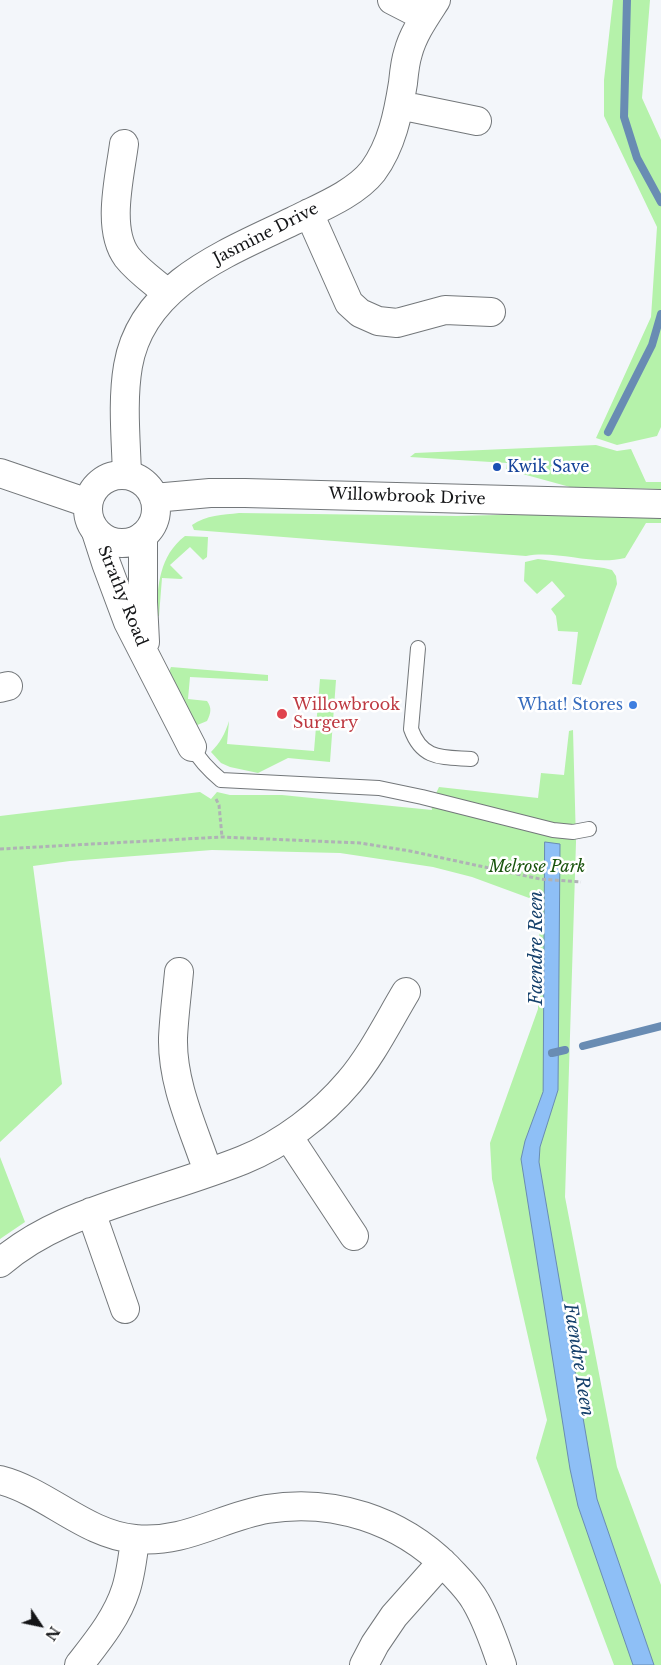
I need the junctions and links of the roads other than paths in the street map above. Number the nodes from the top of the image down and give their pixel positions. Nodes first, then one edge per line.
1 (392, 0) edge
2 (431, 9) edge
3 (399, 105) junction
4 (477, 121) dead end
5 (124, 144) dead end
6 (309, 213) junction
7 (167, 293) junction
8 (491, 312) dead end
9 (0, 473) edge
10 (127, 475) junction
11 (154, 498) junction
12 (88, 504) junction
13 (661, 504) edge
14 (96, 532) junction
15 (143, 536) junction
16 (418, 648) dead end
17 (148, 660) junction
18 (192, 747) joint
19 (471, 759) dead end
20 (589, 829) dead end
21 (179, 972) dead end
22 (406, 992) dead end
23 (288, 1136) junction
24 (208, 1172) junction
25 (91, 1212) junction
26 (354, 1236) dead end
27 (0, 1263) edge
28 (125, 1309) dead end
29 (0, 1480) edge
30 (135, 1539) junction
31 (442, 1562) junction
32 (79, 1665) edge
33 (364, 1665) edge
34 (502, 1665) edge

1 - 2 street
2 - 3 street, Jasmine Drive
3 - 4 street
3 - 6 street, Jasmine Drive
5 - 7 street
6 - 7 street, Jasmine Drive
6 - 8 street
7 - 10 street, Jasmine Drive
9 - 12 street
10 - 11 street
10 - 12 street
11 - 13 street, Willowbrook Drive
11 - 15 street
12 - 14 street
14 - 15 street
14 - 17 street, Strathy Road
15 - 17 street, Strathy Road
16 - 19 lane
17 - 18 street, Strathy Road
18 - 20 lane
21 - 24 street
22 - 23 street
23 - 24 street
23 - 26 street
24 - 25 street
25 - 27 street
25 - 28 street
29 - 30 street
30 - 31 street
30 - 32 street
31 - 33 street
31 - 34 street

